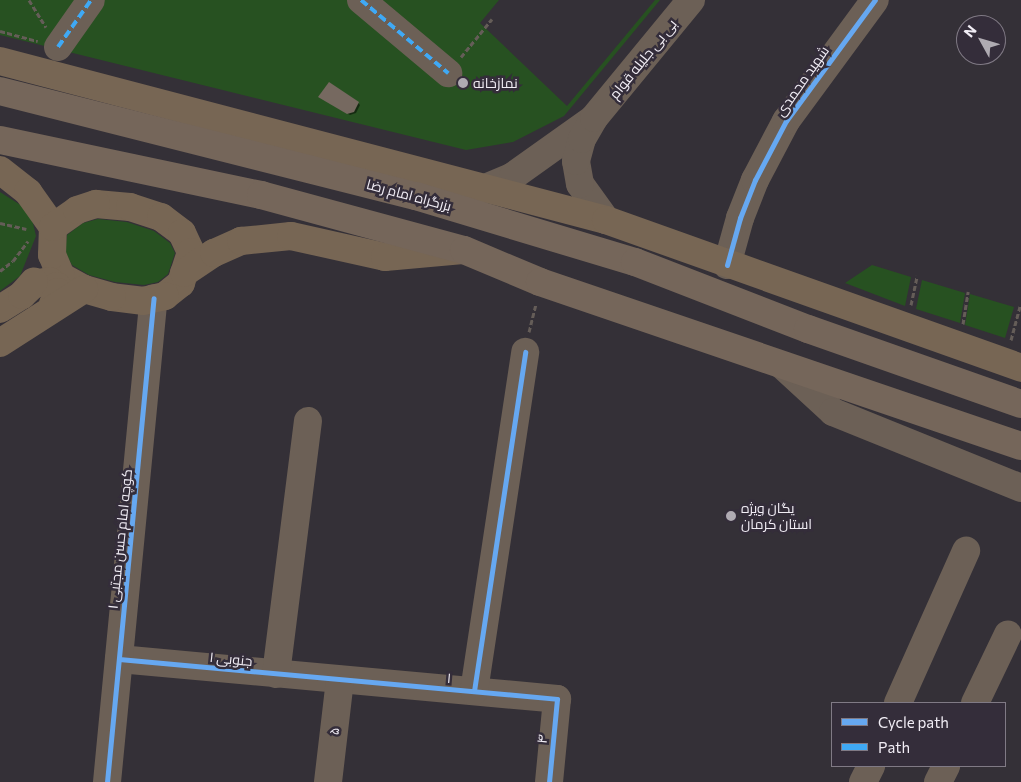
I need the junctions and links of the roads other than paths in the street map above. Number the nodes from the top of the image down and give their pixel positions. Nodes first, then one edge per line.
1 (91, 0) edge
2 (361, 0) edge
3 (691, 0) edge
4 (875, 0) edge
5 (58, 46) road end
6 (0, 61) edge
7 (448, 73) road end
8 (0, 91) edge
9 (594, 118) junction
10 (0, 140) edge
11 (0, 170) edge
12 (483, 189) junction
13 (416, 196) junction
14 (606, 220) junction
15 (42, 233) junction
16 (464, 250) junction
17 (52, 255) junction
18 (727, 265) junction
19 (184, 273) junction
20 (84, 289) junction
21 (154, 298) junction
22 (11, 302) edge
23 (40, 318) junction
24 (0, 343) edge
25 (525, 352) road end
26 (783, 366) junction
27 (1021, 368) edge
28 (1021, 404) edge
29 (308, 421) dead end
30 (1021, 446) edge
31 (1021, 488) edge
32 (966, 551) dead end
33 (1008, 634) dead end
34 (120, 659) junction
35 (276, 674) junction
36 (340, 680) junction
37 (474, 691) junction
38 (557, 699) joint
39 (898, 702) edge
40 (975, 702) edge
41 (946, 767) edge
42 (108, 782) edge
43 (328, 782) edge
44 (549, 782) edge
45 (938, 782) edge

1 - 5 street
2 - 7 street
3 - 9 street, بی بی جلیله قوام
4 - 18 street, شهید محمدی
6 - 12 main road
8 - 13 highway, بزرگراه امام رضا
9 - 12 street
9 - 14 street
10 - 16 highway
11 - 15 main road
12 - 13 main road
12 - 14 main road
13 - 28 highway, بزرگراه امام رضا
14 - 18 main road
15 - 17 main road
15 - 19 main road
16 - 19 main road
16 - 26 highway
17 - 20 main road
17 - 22 main road
18 - 27 main road
19 - 21 main road
20 - 21 main road
20 - 23 main road
21 - 34 street, کوچه امام حسن مجتبی ۱
22 - 23 main road
23 - 24 main road
25 - 37 street
26 - 30 highway
26 - 31 street
29 - 35 street
32 - 39 street
33 - 40 street
34 - 35 street, ۱ جنوبی
34 - 42 street, کوچه امام حسن مجتبی ۱
35 - 36 street, ۱ جنوبی
36 - 37 street, ۱‍
36 - 43 street, ۵
37 - 38 street, ۱‍
38 - 44 street, ۴
41 - 45 street

